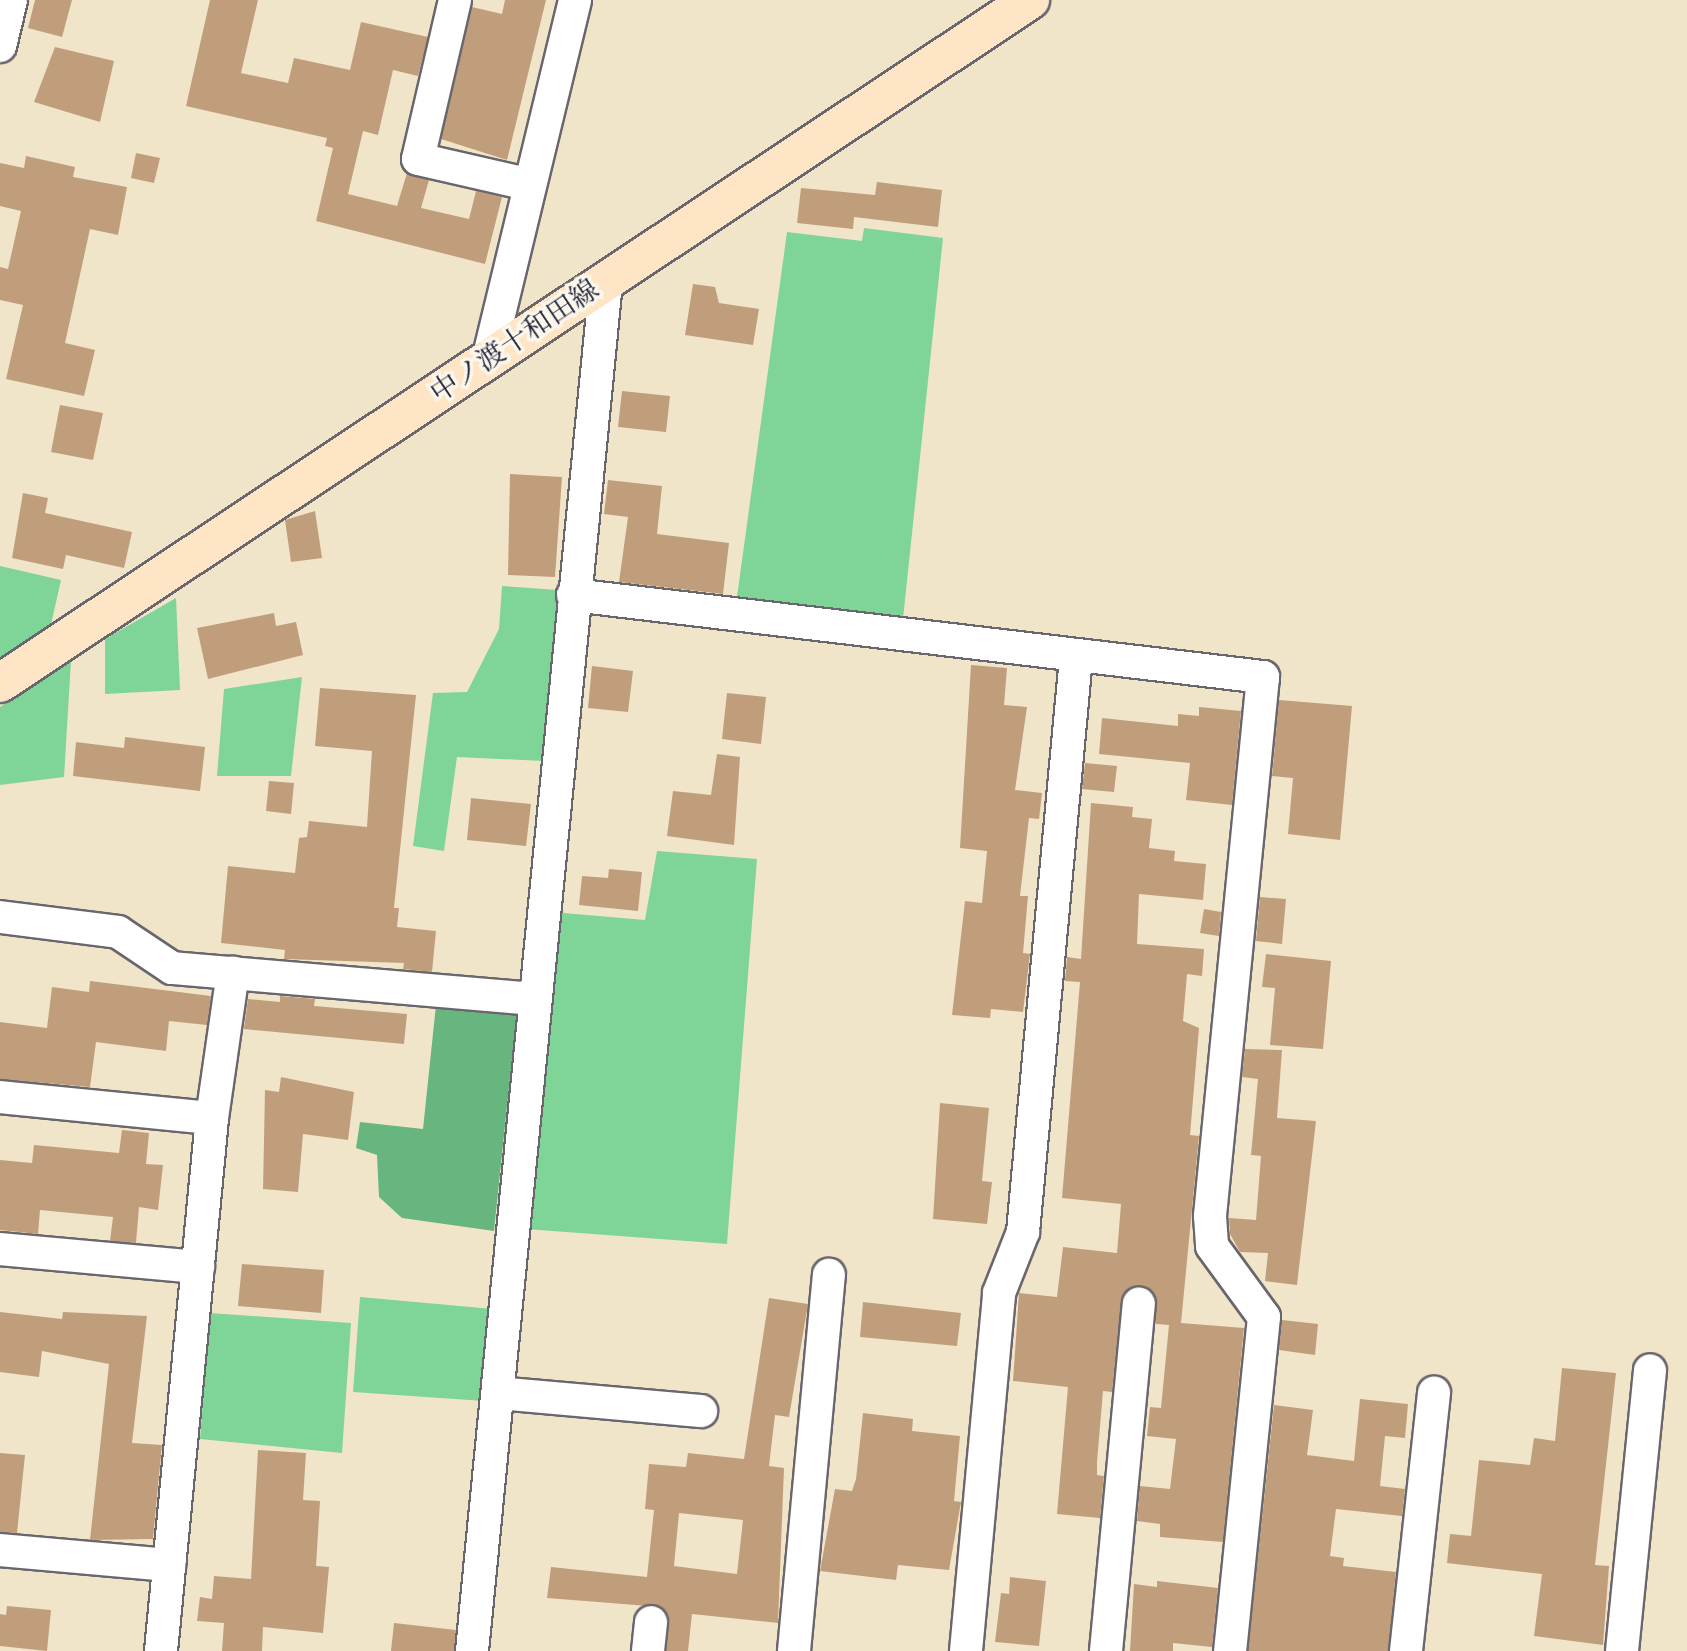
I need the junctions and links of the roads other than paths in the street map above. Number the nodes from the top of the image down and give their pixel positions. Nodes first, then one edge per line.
1 (11, 0) edge
2 (455, 0) edge
3 (575, 0) edge
4 (1030, 0) edge
5 (0, 47) edge
6 (527, 184) junction
7 (606, 281) junction
8 (488, 360) junction
9 (573, 595) junction
10 (1076, 657) junction
11 (0, 683) edge
12 (0, 917) edge
13 (233, 973) junction
14 (533, 999) junction
15 (0, 1097) edge
16 (212, 1118) junction
17 (0, 1249) edge
18 (198, 1267) junction
19 (829, 1275) dead end
20 (1139, 1304) dead end
21 (1650, 1370) dead end
22 (498, 1393) junction
23 (1434, 1394) dead end
24 (701, 1411) dead end
25 (0, 1550) edge
26 (169, 1565) junction
27 (161, 1651) edge
28 (472, 1651) edge
29 (794, 1651) edge
30 (966, 1651) edge
31 (1106, 1651) edge
32 (1230, 1651) edge
33 (1406, 1651) edge
34 (1622, 1651) edge

1 - 5 street
2 - 6 street
3 - 6 street
4 - 7 main road, 中ノ渡十和田線
6 - 8 street
7 - 8 main road, 中ノ渡十和田線
7 - 9 street
8 - 11 main road, 中ノ渡十和田線
9 - 10 street
9 - 14 street
10 - 30 street
10 - 32 street
12 - 13 street
13 - 14 street
13 - 16 street
14 - 22 street
15 - 16 street
16 - 18 street
17 - 18 street
18 - 26 street
19 - 29 street
20 - 31 street
21 - 34 street
22 - 24 street
22 - 28 street
23 - 33 street
25 - 26 street
26 - 27 street

